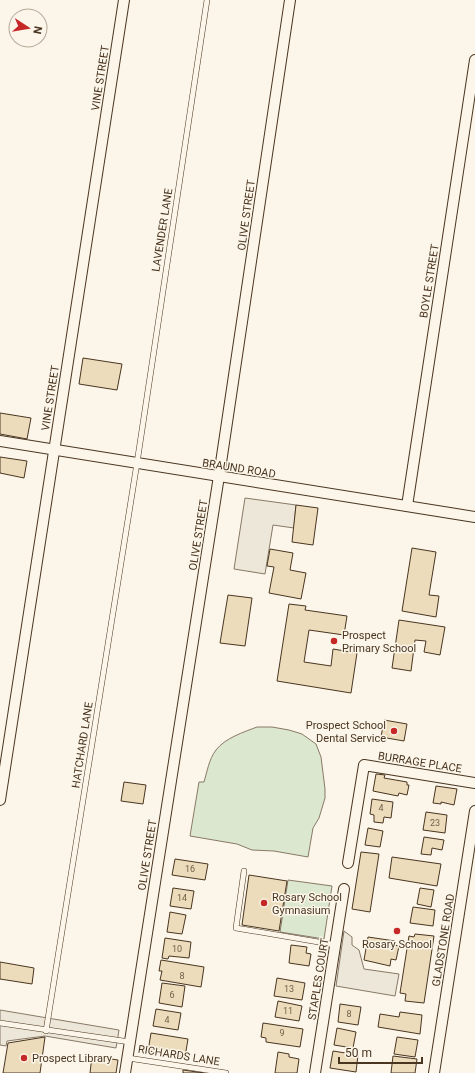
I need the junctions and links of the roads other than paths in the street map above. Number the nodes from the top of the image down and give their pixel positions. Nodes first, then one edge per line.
1 (124, 0) edge
2 (207, 0) edge
3 (290, 0) edge
4 (475, 60) edge
5 (0, 441) edge
6 (54, 450) junction
7 (137, 463) junction
8 (219, 476) junction
9 (407, 506) junction
10 (475, 517) edge
11 (475, 783) edge
12 (0, 800) edge
13 (475, 811) edge
14 (473, 841) edge
15 (348, 863) dead end
16 (244, 871) dead end
17 (344, 889) dead end
18 (336, 945) junction
19 (0, 1024) edge
20 (46, 1031) junction
21 (130, 1042) junction
22 (128, 1058) junction
23 (125, 1073) edge
24 (226, 1073) edge
25 (315, 1073) edge
26 (434, 1073) edge

1 - 6 street, VINE STREET
2 - 7 lane, LAVENDER LANE
3 - 8 street, OLIVE STREET
4 - 9 street, BOYLE STREET
5 - 6 street, BRAUND ROAD
6 - 7 street, BRAUND ROAD
6 - 12 street, VINE STREET
7 - 8 street, BRAUND ROAD
7 - 20 lane, HATCHARD LANE
8 - 9 street, BRAUND ROAD
8 - 21 street, OLIVE STREET
9 - 10 street, BRAUND ROAD
11 - 15 street, BURRAGE PLACE
13 - 14 street, GLADSTONE ROAD
14 - 26 street, GLADSTONE ROAD
16 - 18 lane
17 - 18 street, STAPLES COURT
18 - 25 street, STAPLES COURT
19 - 20 lane
20 - 21 lane
21 - 22 street, OLIVE STREET
22 - 23 street, OLIVE STREET
22 - 24 lane, RICHARDS LANE

